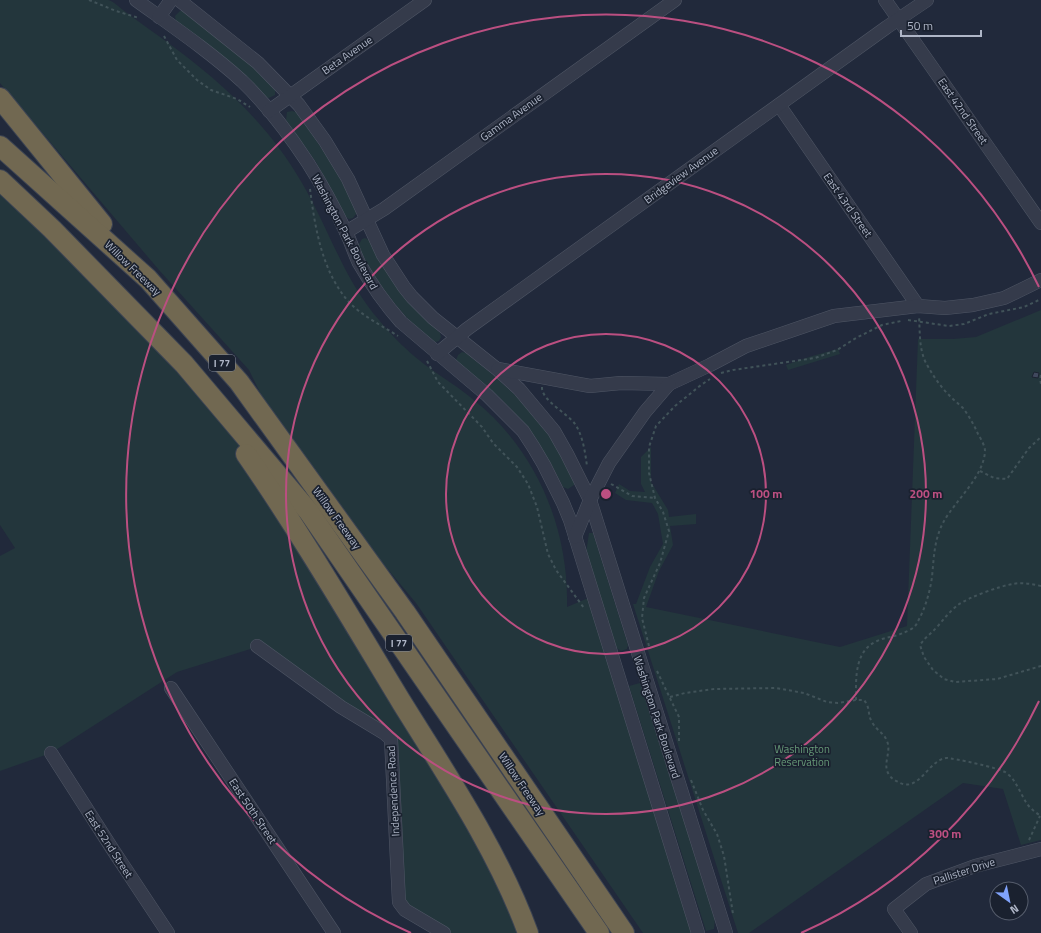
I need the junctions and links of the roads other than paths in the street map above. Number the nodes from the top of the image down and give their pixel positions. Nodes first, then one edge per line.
1 (136, 0) edge
2 (171, 0) edge
3 (179, 0) edge
4 (425, 0) edge
5 (675, 0) edge
6 (885, 0) edge
7 (927, 0) edge
8 (159, 16) junction
9 (898, 19) junction
10 (290, 96) junction
11 (0, 98) edge
12 (779, 105) junction
13 (269, 111) junction
14 (0, 146) edge
15 (0, 180) edge
16 (0, 192) edge
17 (367, 219) junction
18 (1041, 223) edge
19 (52, 229) junction
20 (346, 232) junction
21 (148, 279) junction
22 (1041, 280) edge
23 (918, 306) junction
24 (457, 337) junction
25 (432, 357) junction
26 (184, 364) junction
27 (497, 369) junction
28 (668, 384) junction
29 (590, 500) junction
30 (575, 537) junction
31 (257, 646) dead end
32 (171, 688) dead end
33 (51, 753) dead end
34 (1041, 849) edge
35 (168, 933) edge
36 (334, 933) edge
37 (444, 933) edge
38 (528, 933) edge
39 (599, 933) edge
40 (624, 933) edge
41 (698, 933) edge
42 (726, 933) edge
43 (911, 933) edge

1 - 8 street, Washington Park Boulevard
2 - 8 street
3 - 10 street, Washington Park Boulevard
4 - 10 street, Beta Avenue
5 - 17 street, Gamma Avenue
6 - 9 street, East 42nd Street
7 - 9 street, Bridgeview Avenue
8 - 13 street, Washington Park Boulevard
9 - 12 street, Bridgeview Avenue
9 - 18 street, East 42nd Street
10 - 13 street, Beta Avenue
10 - 17 street, Washington Park Boulevard
11 - 21 highway
12 - 23 street, East 43rd Street
12 - 24 street, Bridgeview Avenue
13 - 20 street, Washington Park Boulevard
14 - 21 highway, Willow Freeway / I 77
15 - 19 highway, Willow Freeway / I 77
16 - 19 highway
17 - 20 street, Gamma Avenue
17 - 24 street, Washington Park Boulevard
19 - 26 highway, Willow Freeway / I 77
20 - 25 street, Washington Park Boulevard
21 - 40 highway, Willow Freeway / I 77
22 - 23 street, Washington Park Boulevard
23 - 28 street, Washington Park Boulevard
24 - 25 street, Bridgeview Avenue
24 - 27 street, Washington Park Boulevard
25 - 30 street, Washington Park Boulevard
26 - 38 highway
26 - 39 highway, Willow Freeway / I 77
27 - 28 street, Washington Park Boulevard
27 - 29 street, Washington Park Boulevard
28 - 29 street, Washington Park Boulevard
29 - 30 street, Washington Park Boulevard
29 - 42 street, Washington Park Boulevard
30 - 41 street, Washington Park Boulevard
31 - 37 street, Independence Road
32 - 36 street, East 50th Street
33 - 35 street, East 52nd Street
34 - 43 street, Pallister Drive

